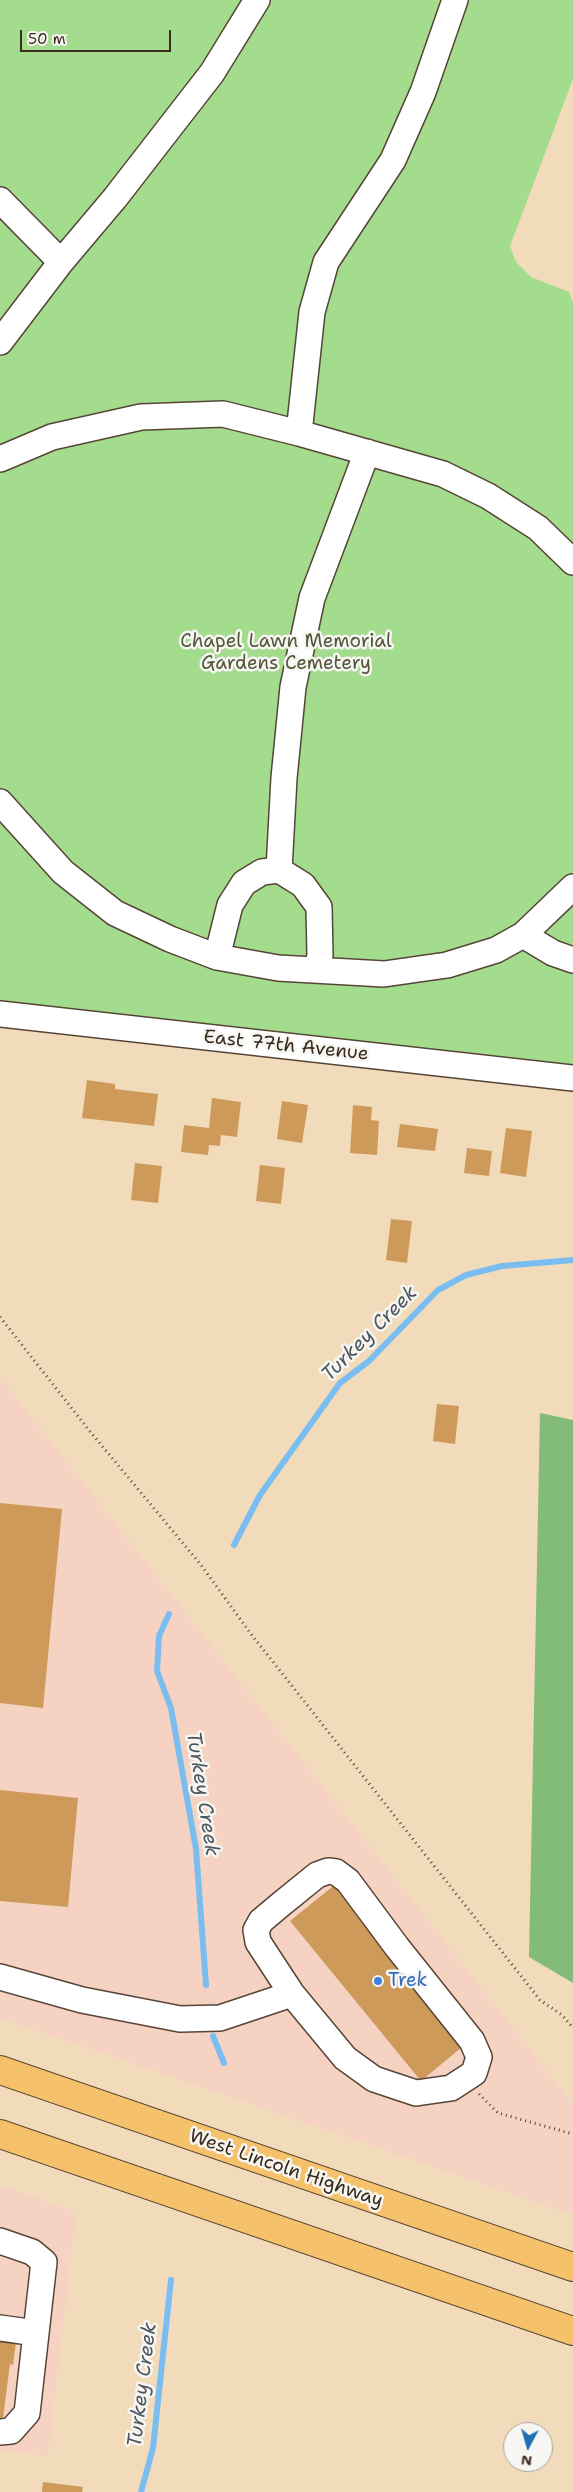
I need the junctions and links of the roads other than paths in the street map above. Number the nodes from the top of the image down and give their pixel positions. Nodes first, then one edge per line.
1 (257, 0) edge
2 (455, 0) edge
3 (0, 200) edge
4 (61, 262) junction
5 (0, 342) edge
6 (299, 433) junction
7 (367, 452) junction
8 (0, 459) edge
9 (573, 562) edge
10 (0, 802) edge
11 (279, 870) junction
12 (573, 887) edge
13 (523, 935) junction
14 (217, 957) junction
15 (573, 960) edge
16 (316, 970) junction
17 (0, 1014) edge
18 (573, 1078) edge
19 (0, 1978) edge
20 (292, 1994) junction
21 (0, 2070) edge
22 (0, 2134) edge
23 (0, 2242) edge
24 (573, 2267) edge
25 (0, 2328) edge
26 (573, 2331) edge
27 (36, 2333) junction
28 (0, 2432) edge

1 - 4 street
2 - 6 street
3 - 4 street
4 - 5 street
6 - 7 street
6 - 8 street
7 - 9 street
7 - 11 street
10 - 14 street
11 - 14 street
11 - 16 street
12 - 13 street
13 - 15 street
13 - 16 street
14 - 16 street
17 - 18 street, East 77th Avenue
19 - 20 street
20 - 20 street
21 - 24 main road, West Lincoln Highway
22 - 26 main road
23 - 27 street
25 - 27 street
27 - 28 street

